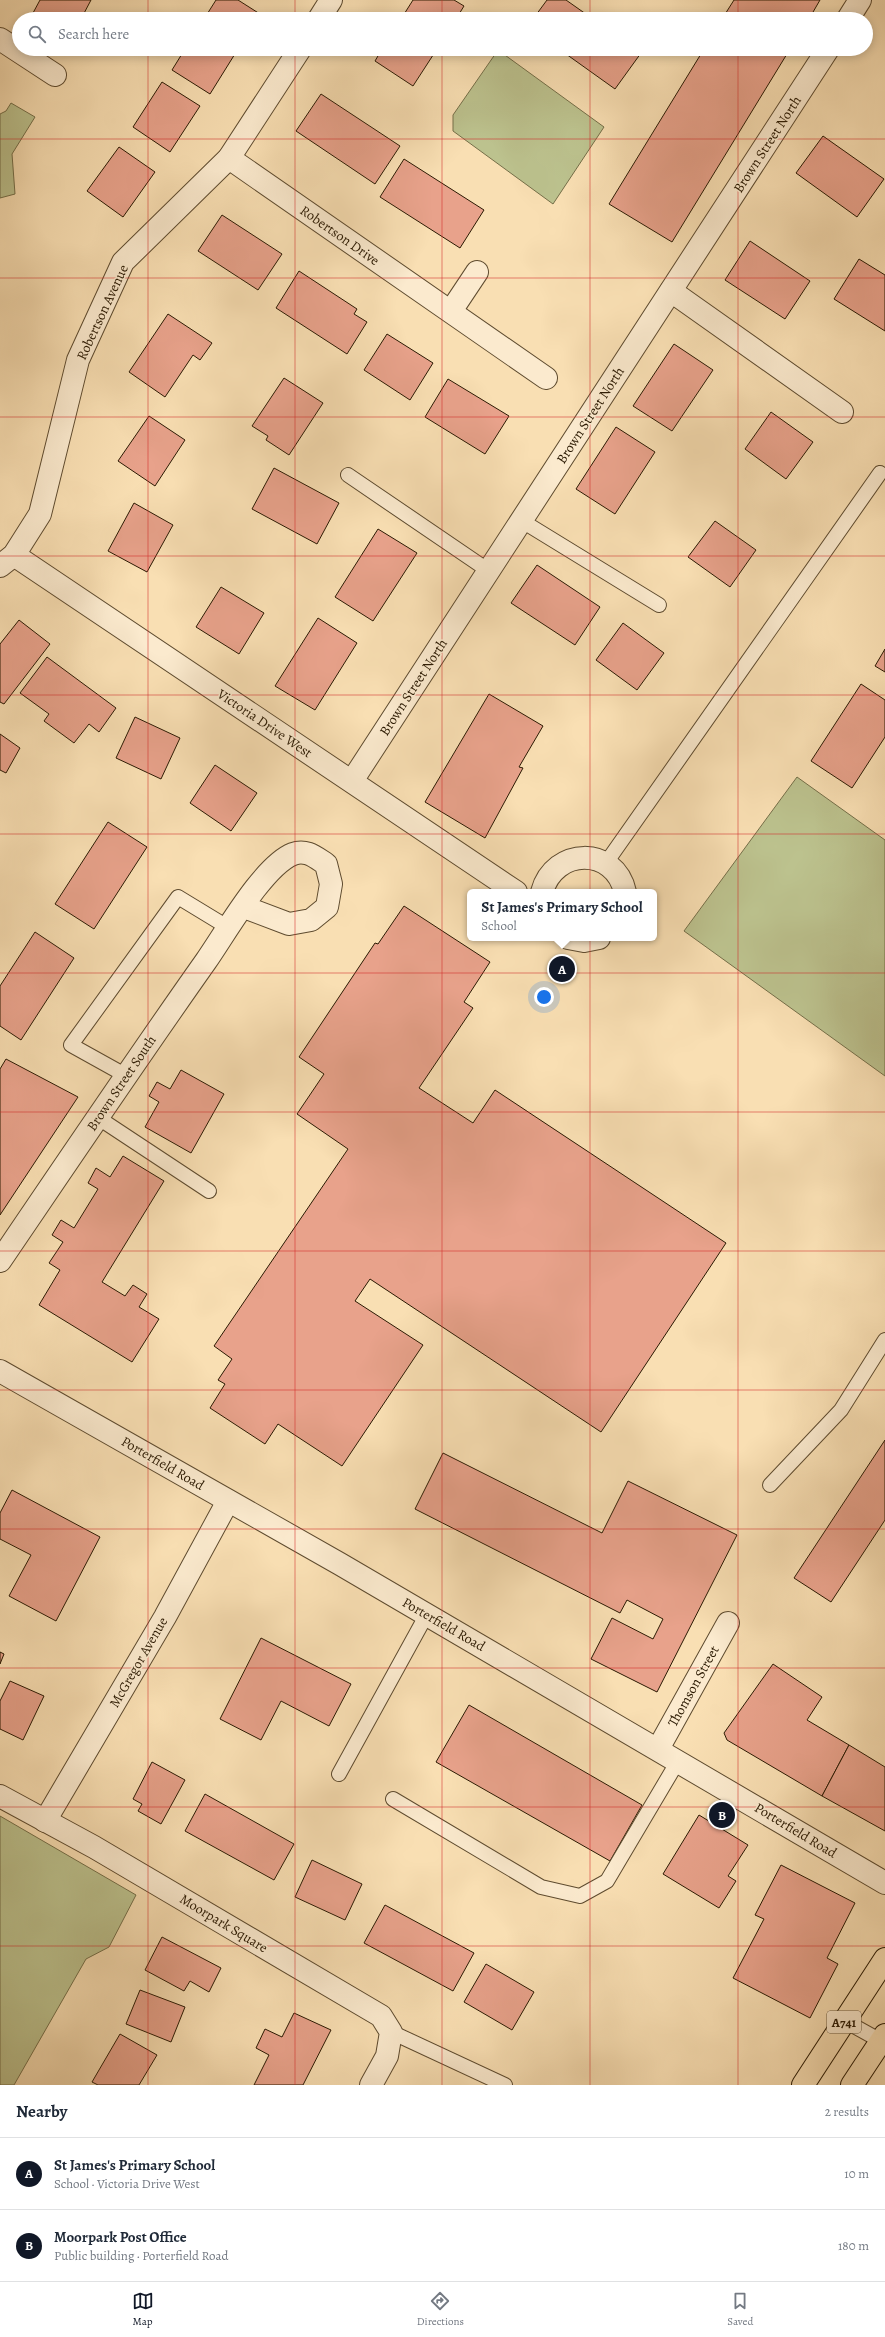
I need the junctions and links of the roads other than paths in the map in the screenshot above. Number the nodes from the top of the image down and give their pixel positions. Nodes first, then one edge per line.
1 (331, 0) edge
2 (860, 0) edge
3 (323, 12) edge
4 (852, 12) edge
5 (0, 39) edge
6 (12, 47) edge
7 (26, 56) edge
8 (295, 56) edge
9 (823, 56) edge
10 (55, 75) dead end
11 (229, 158) junction
12 (477, 272) dead end
13 (671, 291) junction
14 (451, 311) junction
15 (546, 378) dead end
16 (842, 412) dead end
17 (880, 474) dead end
18 (348, 475) dead end
19 (522, 521) junction
20 (7, 560) edge
21 (489, 571) junction
22 (659, 604) dead end
23 (352, 781) junction
24 (606, 863) junction
25 (512, 889) edge
26 (543, 889) edge
27 (624, 889) edge
28 (244, 907) dead end
29 (229, 928) junction
30 (125, 1076) junction
31 (97, 1116) junction
32 (209, 1191) dead end
33 (0, 1261) edge
34 (885, 1340) edge
35 (0, 1371) edge
36 (770, 1485) dead end
37 (228, 1501) junction
38 (427, 1614) junction
39 (728, 1623) dead end
40 (658, 1748) junction
41 (678, 1761) junction
42 (339, 1774) dead end
43 (0, 1796) edge
44 (393, 1798) dead end
45 (45, 1821) junction
46 (885, 1883) edge
47 (885, 1960) edge
48 (845, 2021) junction
49 (391, 2032) junction
50 (883, 2038) edge
51 (371, 2085) edge
52 (505, 2085) edge
53 (803, 2085) edge
54 (852, 2085) edge

1 - 3 street
2 - 4 street
5 - 6 street
7 - 10 street
8 - 11 street, Robertson Avenue
9 - 13 street, Brown Street North
11 - 14 street, Robertson Drive
11 - 20 street, Robertson Avenue
12 - 14 street
13 - 16 street
13 - 19 street, Brown Street North
14 - 15 street, Robertson Drive
17 - 24 lane
18 - 21 lane
19 - 21 street, Brown Street North
19 - 22 lane
20 - 23 street, Victoria Drive West
21 - 23 street, Brown Street North
23 - 25 street, Victoria Drive West
24 - 26 street
24 - 27 street
28 - 29 street, Brown Street South
29 - 30 street, Brown Street South
29 - 30 lane
30 - 31 street, Brown Street South
31 - 32 lane
31 - 33 street, Brown Street South
34 - 36 lane
35 - 37 street, Porterfield Road
37 - 38 street, Porterfield Road
37 - 45 street, McGregor Avenue
38 - 40 street, Porterfield Road
38 - 42 lane
39 - 40 street, Thomson Street
40 - 41 street, Porterfield Road
41 - 44 lane
41 - 46 street, Porterfield Road
43 - 45 street, Moorpark Square
45 - 49 street, Moorpark Square
47 - 48 main road, A741
48 - 50 lane
48 - 53 main road, A741
49 - 51 street
49 - 52 lane
50 - 54 main road

